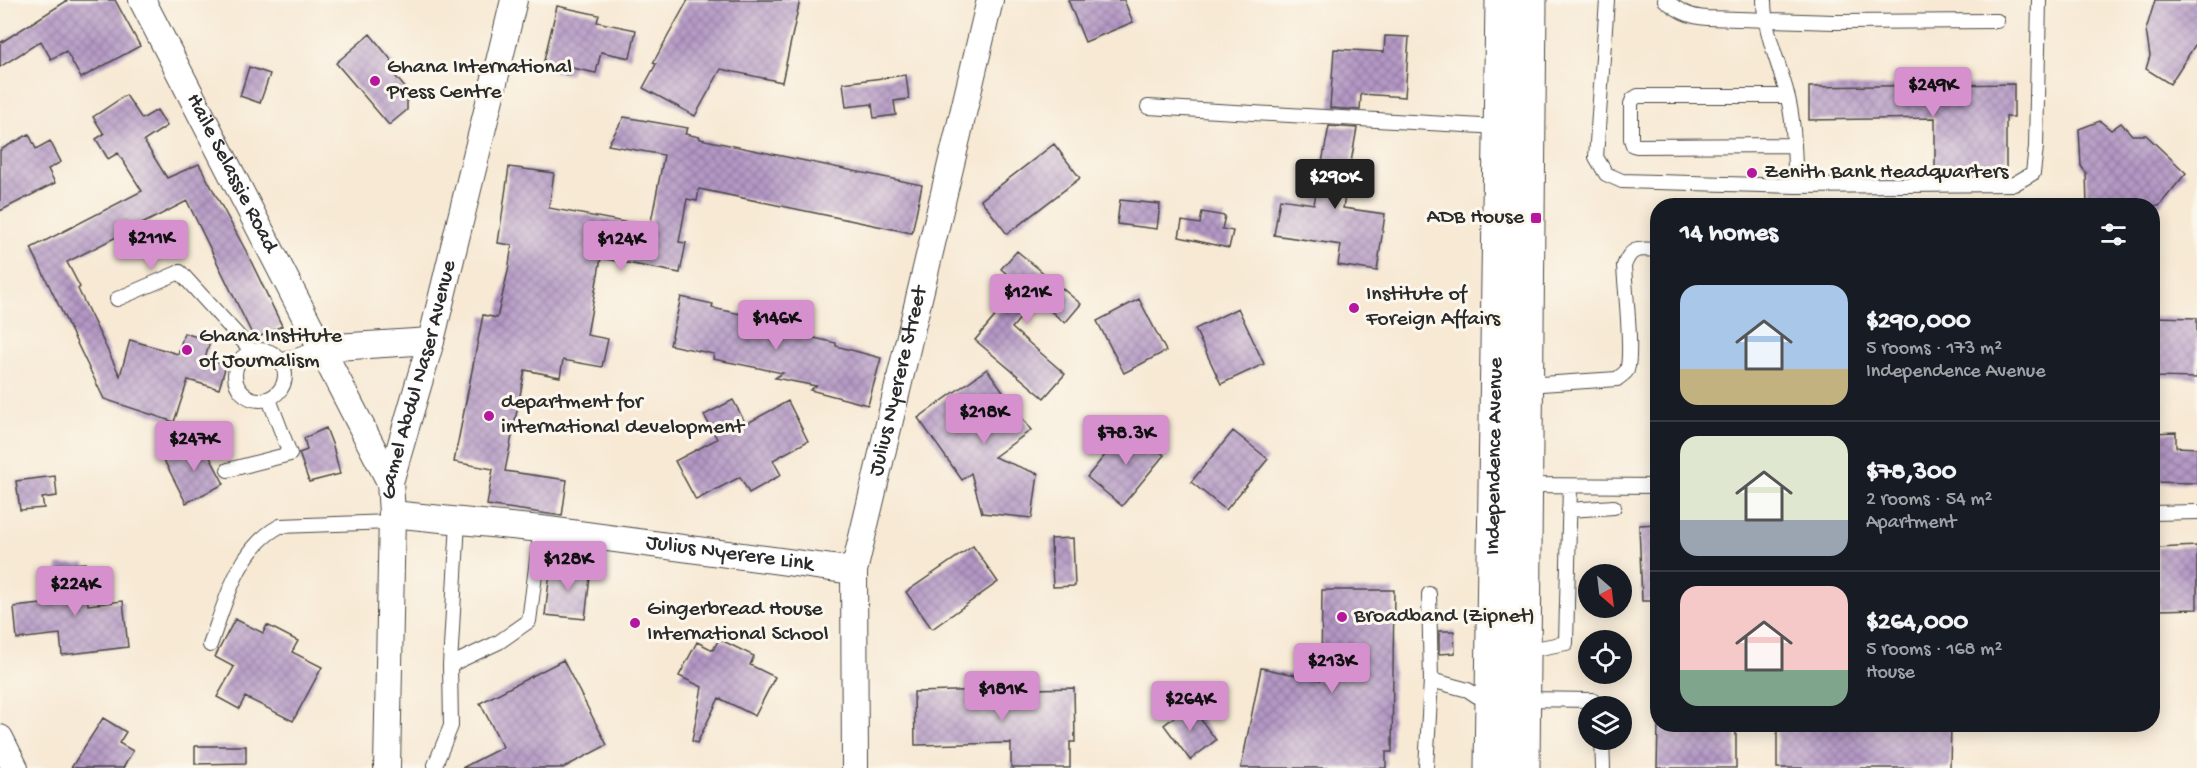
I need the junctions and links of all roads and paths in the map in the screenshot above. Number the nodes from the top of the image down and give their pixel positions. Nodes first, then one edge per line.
1 (142, 0) edge
2 (514, 0) edge
3 (990, 0) edge
4 (1502, 0) edge
5 (1530, 0) edge
6 (1607, 0) edge
7 (1665, 0) edge
8 (1764, 0) edge
9 (2039, 0) edge
10 (1764, 21) junction
11 (1997, 21) dead end
12 (1787, 96) junction
13 (1148, 107) dead end
14 (1499, 127) junction
15 (1794, 145) junction
16 (1796, 186) junction
17 (1650, 250) edge
18 (117, 298) dead end
19 (431, 341) junction
20 (320, 348) junction
21 (252, 351) junction
22 (281, 361) junction
23 (1526, 385) junction
24 (269, 399) junction
25 (228, 470) dead end
26 (390, 482) junction
27 (1526, 484) junction
28 (1570, 486) junction
29 (1650, 486) edge
30 (1614, 507) dead end
31 (1569, 510) junction
32 (2197, 512) edge
33 (2160, 513) edge
34 (392, 518) junction
35 (458, 520) junction
36 (541, 529) junction
37 (854, 571) junction
38 (1430, 594) dead end
39 (210, 645) dead end
40 (1524, 651) junction
41 (450, 665) junction
42 (1431, 680) junction
43 (1508, 698) junction
44 (1578, 700) edge
45 (0, 738) edge
46 (1602, 750) edge
47 (435, 765) dead end
48 (15, 768) edge
49 (387, 768) edge
50 (855, 768) edge
51 (1426, 768) edge
52 (1491, 768) edge
53 (1523, 768) edge
54 (1603, 768) edge

1 - 20 street, Haile Selassie Road
2 - 19 street, Gamel Abdul Naser Avenue
3 - 37 street, Julius Nyerere Street
4 - 14 main road, Independence Avenue
5 - 23 main road, Independence Avenue
6 - 16 lane
7 - 10 lane
8 - 10 lane
9 - 16 lane
10 - 11 lane
10 - 12 lane
12 - 15 lane
12 - 15 lane
13 - 14 lane
14 - 43 main road, Independence Avenue
15 - 16 lane
17 - 23 lane
18 - 21 lane
19 - 20 street
19 - 26 street, Gamel Abdul Naser Avenue
20 - 22 lane
20 - 26 street, Haile Selassie Road
21 - 22 lane
21 - 24 lane
22 - 24 lane
23 - 27 main road, Independence Avenue
24 - 25 lane
26 - 34 street, Gamel Abdul Naser Avenue
27 - 28 lane
27 - 40 main road, Independence Avenue
28 - 29 lane
28 - 31 lane
30 - 31 lane
31 - 40 lane
32 - 33 lane
34 - 35 street, Julius Nyerere Link
34 - 39 lane
34 - 49 street, Gamel Abdul Naser Avenue
35 - 36 street, Julius Nyerere Link
35 - 41 lane
36 - 37 street, Julius Nyerere Link
36 - 41 lane
37 - 50 street, Julius Nyerere Street
38 - 42 lane
40 - 43 main road, Independence Avenue
41 - 47 lane
42 - 43 lane
42 - 51 lane
43 - 44 lane
43 - 52 main road, Independence Avenue
43 - 53 main road, Independence Avenue
45 - 48 street
46 - 54 lane

